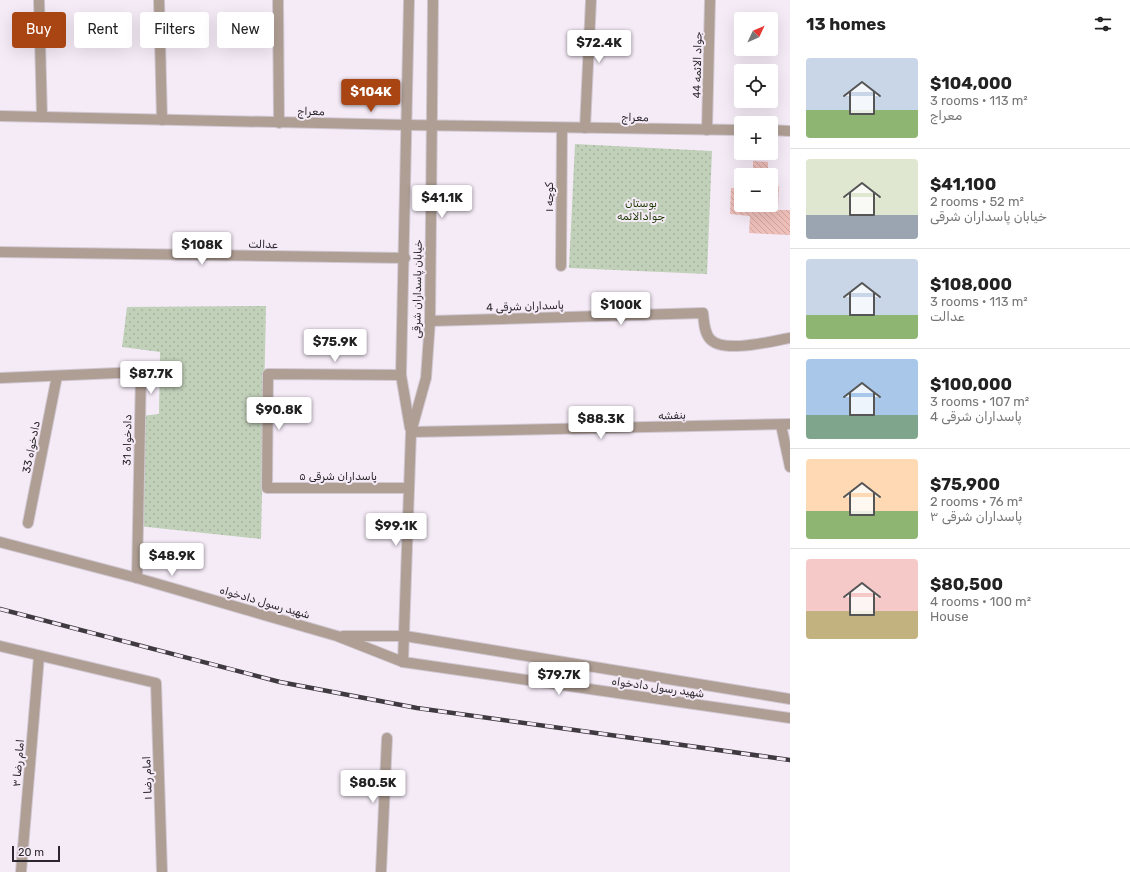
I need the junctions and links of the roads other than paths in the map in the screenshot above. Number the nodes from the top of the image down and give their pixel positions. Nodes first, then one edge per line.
1 (39, 0) edge
2 (159, 0) edge
3 (278, 0) edge
4 (409, 0) edge
5 (433, 0) edge
6 (591, 0) edge
7 (710, 0) edge
8 (0, 116) edge
9 (42, 117) junction
10 (162, 120) junction
11 (279, 122) junction
12 (407, 125) junction
13 (431, 126) junction
14 (562, 128) junction
15 (585, 128) junction
16 (707, 130) junction
17 (734, 130) edge
18 (778, 130) edge
19 (790, 131) edge
20 (0, 252) edge
21 (405, 258) junction
22 (561, 266) dead end
23 (430, 321) junction
24 (790, 338) edge
25 (401, 375) junction
26 (57, 376) junction
27 (0, 378) edge
28 (786, 425) edge
29 (411, 432) junction
30 (790, 467) edge
31 (408, 488) junction
32 (28, 524) dead end
33 (0, 542) edge
34 (137, 578) junction
35 (337, 636) junction
36 (405, 636) junction
37 (0, 646) edge
38 (39, 656) junction
39 (403, 662) junction
40 (790, 698) edge
41 (790, 718) edge
42 (387, 738) dead end
43 (21, 872) edge
44 (162, 872) edge
45 (381, 872) edge

1 - 9 street
2 - 10 street
3 - 11 street
4 - 12 street, خیابان پاسداران شرقی
5 - 13 street, خیابان پاسداران شرقی
6 - 15 street
7 - 16 street, جواد الائمه 44
8 - 9 street, معراج
9 - 10 street, معراج
10 - 11 street, معراج
11 - 12 street, معراج
12 - 13 street, معراج
12 - 21 street, خیابان پاسداران شرقی
13 - 14 street, معراج
13 - 23 street, خیابان پاسداران شرقی
14 - 15 street, معراج
14 - 22 street, کوچه ۱
15 - 16 street, معراج
16 - 17 street, معراج
18 - 19 street
20 - 21 street, عدالت
21 - 25 street, خیابان پاسداران شرقی
23 - 24 street, پاسداران شرقی 4
23 - 29 street, خیابان پاسداران شرقی
25 - 29 street, خیابان پاسداران شرقی
25 - 31 street, پاسداران شرقی ۵
26 - 27 street, دادخواه 31
26 - 32 street, دادخواه 33
26 - 34 street, دادخواه 31
28 - 29 street, بنفشه
28 - 30 street
29 - 31 street, خیابان پاسداران شرقی
31 - 36 street, خیابان پاسداران شرقی
33 - 34 street, شهید رسول دادخواه
34 - 35 street, شهید رسول دادخواه
35 - 36 street, شهید رسول دادخواه
35 - 39 street, شهید رسول دادخواه
36 - 39 street, خیابان پاسداران شرقی
36 - 40 street, شهید رسول دادخواه
37 - 38 street
38 - 43 street, امام رضا ۳
38 - 44 street, امام رضا ۱
39 - 41 street, شهید رسول دادخواه
42 - 45 street

